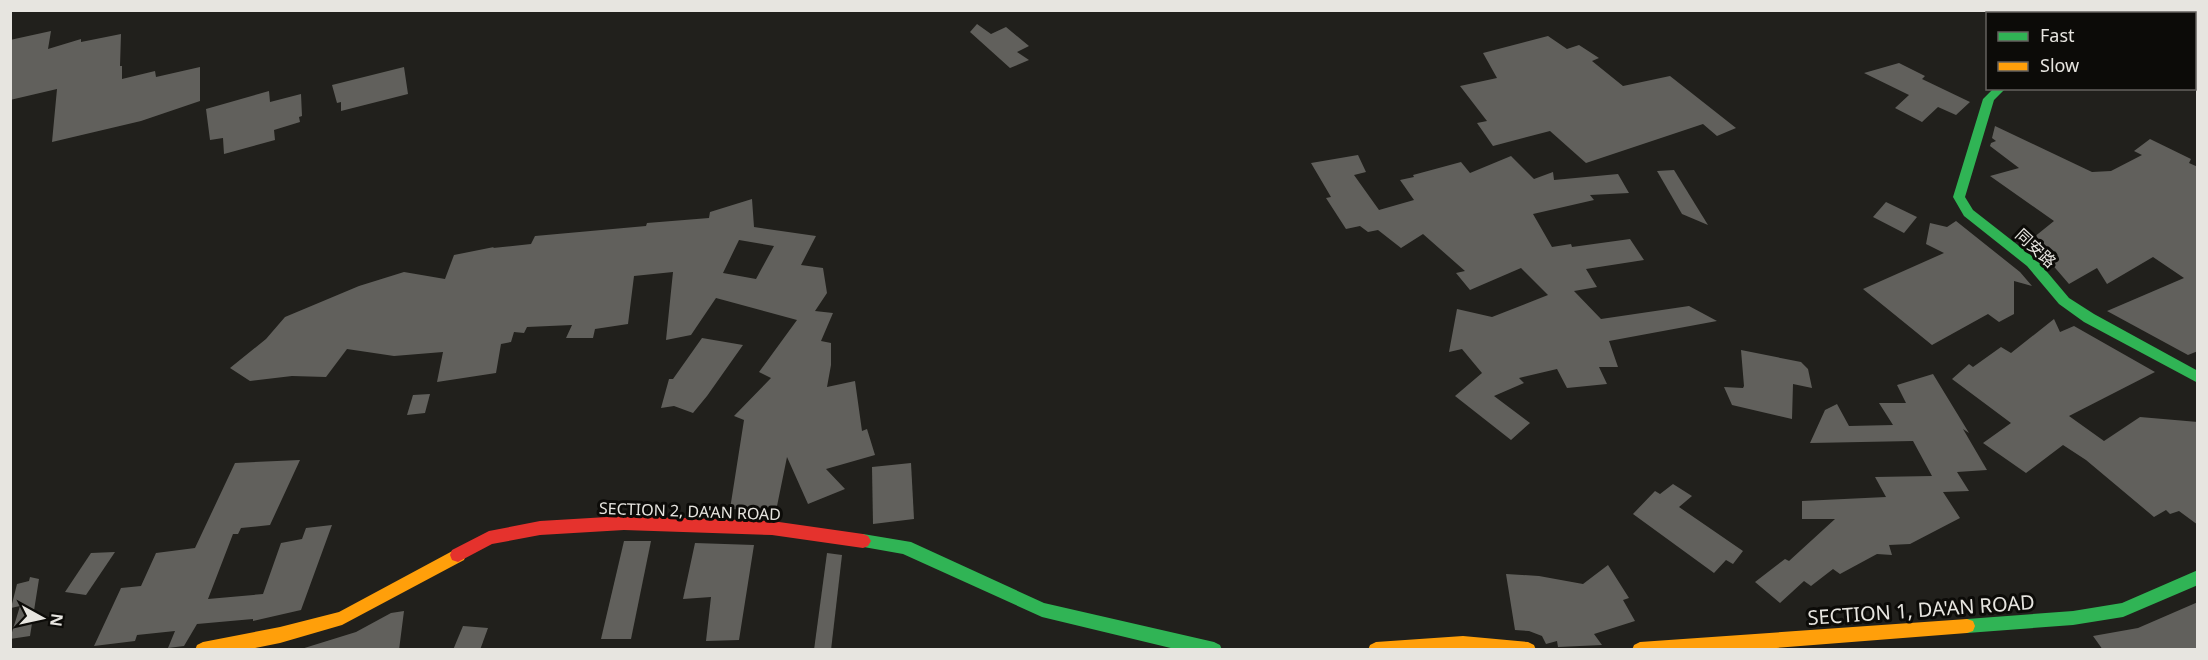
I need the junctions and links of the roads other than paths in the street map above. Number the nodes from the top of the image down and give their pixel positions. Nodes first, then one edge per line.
1 (1999, 90) edge
2 (2198, 378) edge
3 (2198, 577) edge
4 (203, 650) edge
5 (1214, 650) edge
6 (1376, 650) edge
7 (1528, 650) edge
8 (1640, 650) edge

1 - 2 street, 同安路
3 - 8 street, SECTION 1, DA'AN ROAD
4 - 5 street, SECTION 2, DA'AN ROAD
6 - 7 street

